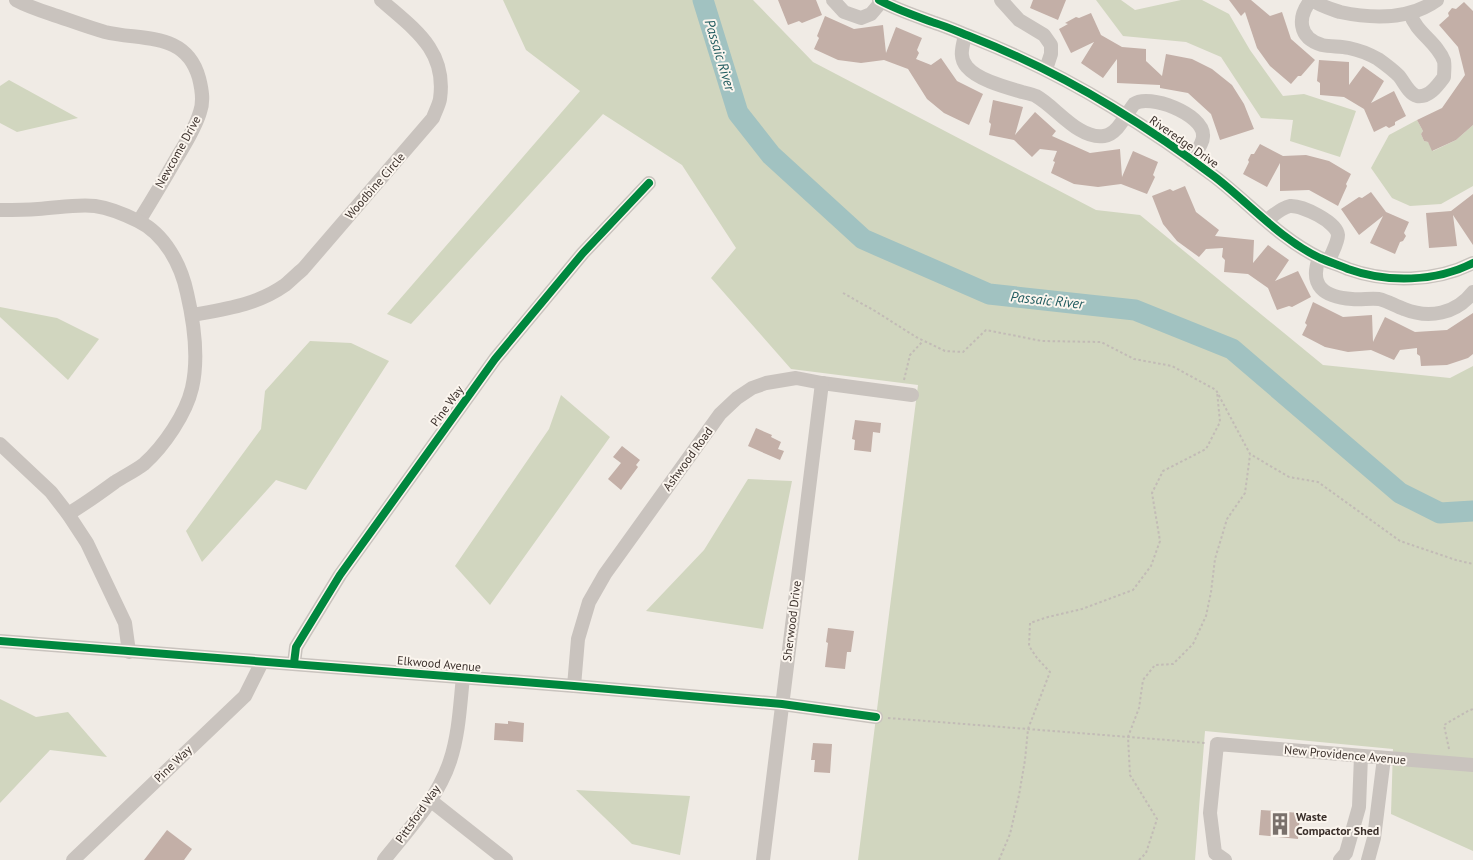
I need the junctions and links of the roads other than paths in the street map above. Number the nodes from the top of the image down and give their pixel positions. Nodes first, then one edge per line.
1 (16, 0) edge
2 (381, 0) edge
3 (833, 0) edge
4 (1001, 0) edge
5 (1437, 0) edge
6 (880, 1) edge
7 (1315, 1) edge
8 (1410, 13) junction
9 (965, 35) junction
10 (1046, 69) junction
11 (1125, 116) junction
12 (1191, 160) junction
13 (649, 183) dead end
14 (0, 210) edge
15 (1267, 220) junction
16 (139, 221) junction
17 (1324, 260) junction
18 (1470, 265) edge
19 (1473, 279) edge
20 (1473, 292) edge
21 (192, 315) junction
22 (822, 383) junction
23 (906, 394) road end
24 (0, 444) edge
25 (68, 514) junction
26 (0, 641) edge
27 (129, 652) junction
28 (262, 662) junction
29 (294, 663) junction
30 (463, 678) junction
31 (574, 686) junction
32 (782, 704) junction
33 (876, 717) road end
34 (1361, 756) junction
35 (1384, 758) junction
36 (1473, 765) edge
37 (430, 800) junction
38 (73, 860) edge
39 (384, 860) edge
40 (506, 860) edge
41 (763, 860) edge
42 (1225, 860) edge
43 (1340, 860) edge
44 (1368, 860) edge

1 - 16 street, Newcome Drive
2 - 21 street, Woodbine Circle
3 - 6 street
4 - 10 street
5 - 8 street
6 - 9 street, Riveredge Drive
7 - 8 street
7 - 8 street
9 - 10 street, Riveredge Drive
9 - 11 street
10 - 11 street, Riveredge Drive
11 - 12 street, Riveredge Drive
11 - 12 street
12 - 15 street, Riveredge Drive
13 - 29 street, Pine Way
14 - 16 street
15 - 17 street, Riveredge Drive
15 - 17 street
16 - 21 street
17 - 18 street, Riveredge Drive
17 - 20 street
18 - 19 street
21 - 25 street
22 - 23 street, Ashwood Road
22 - 31 street, Ashwood Road
22 - 32 street, Sherwood Drive
24 - 25 street
25 - 27 street
26 - 27 street, Elkwood Avenue
27 - 28 street, Elkwood Avenue
28 - 29 street, Elkwood Avenue
28 - 38 street, Pine Way
29 - 30 street, Elkwood Avenue
30 - 31 street, Elkwood Avenue
30 - 37 street, Pittsford Way
31 - 32 street, Elkwood Avenue
32 - 33 street, Elkwood Avenue
32 - 41 street, Sherwood Drive
34 - 35 street, New Providence Avenue
34 - 42 street, New Providence Avenue
34 - 43 street
35 - 36 street, New Providence Avenue
35 - 44 street
37 - 39 street, Pittsford Way
37 - 40 street

